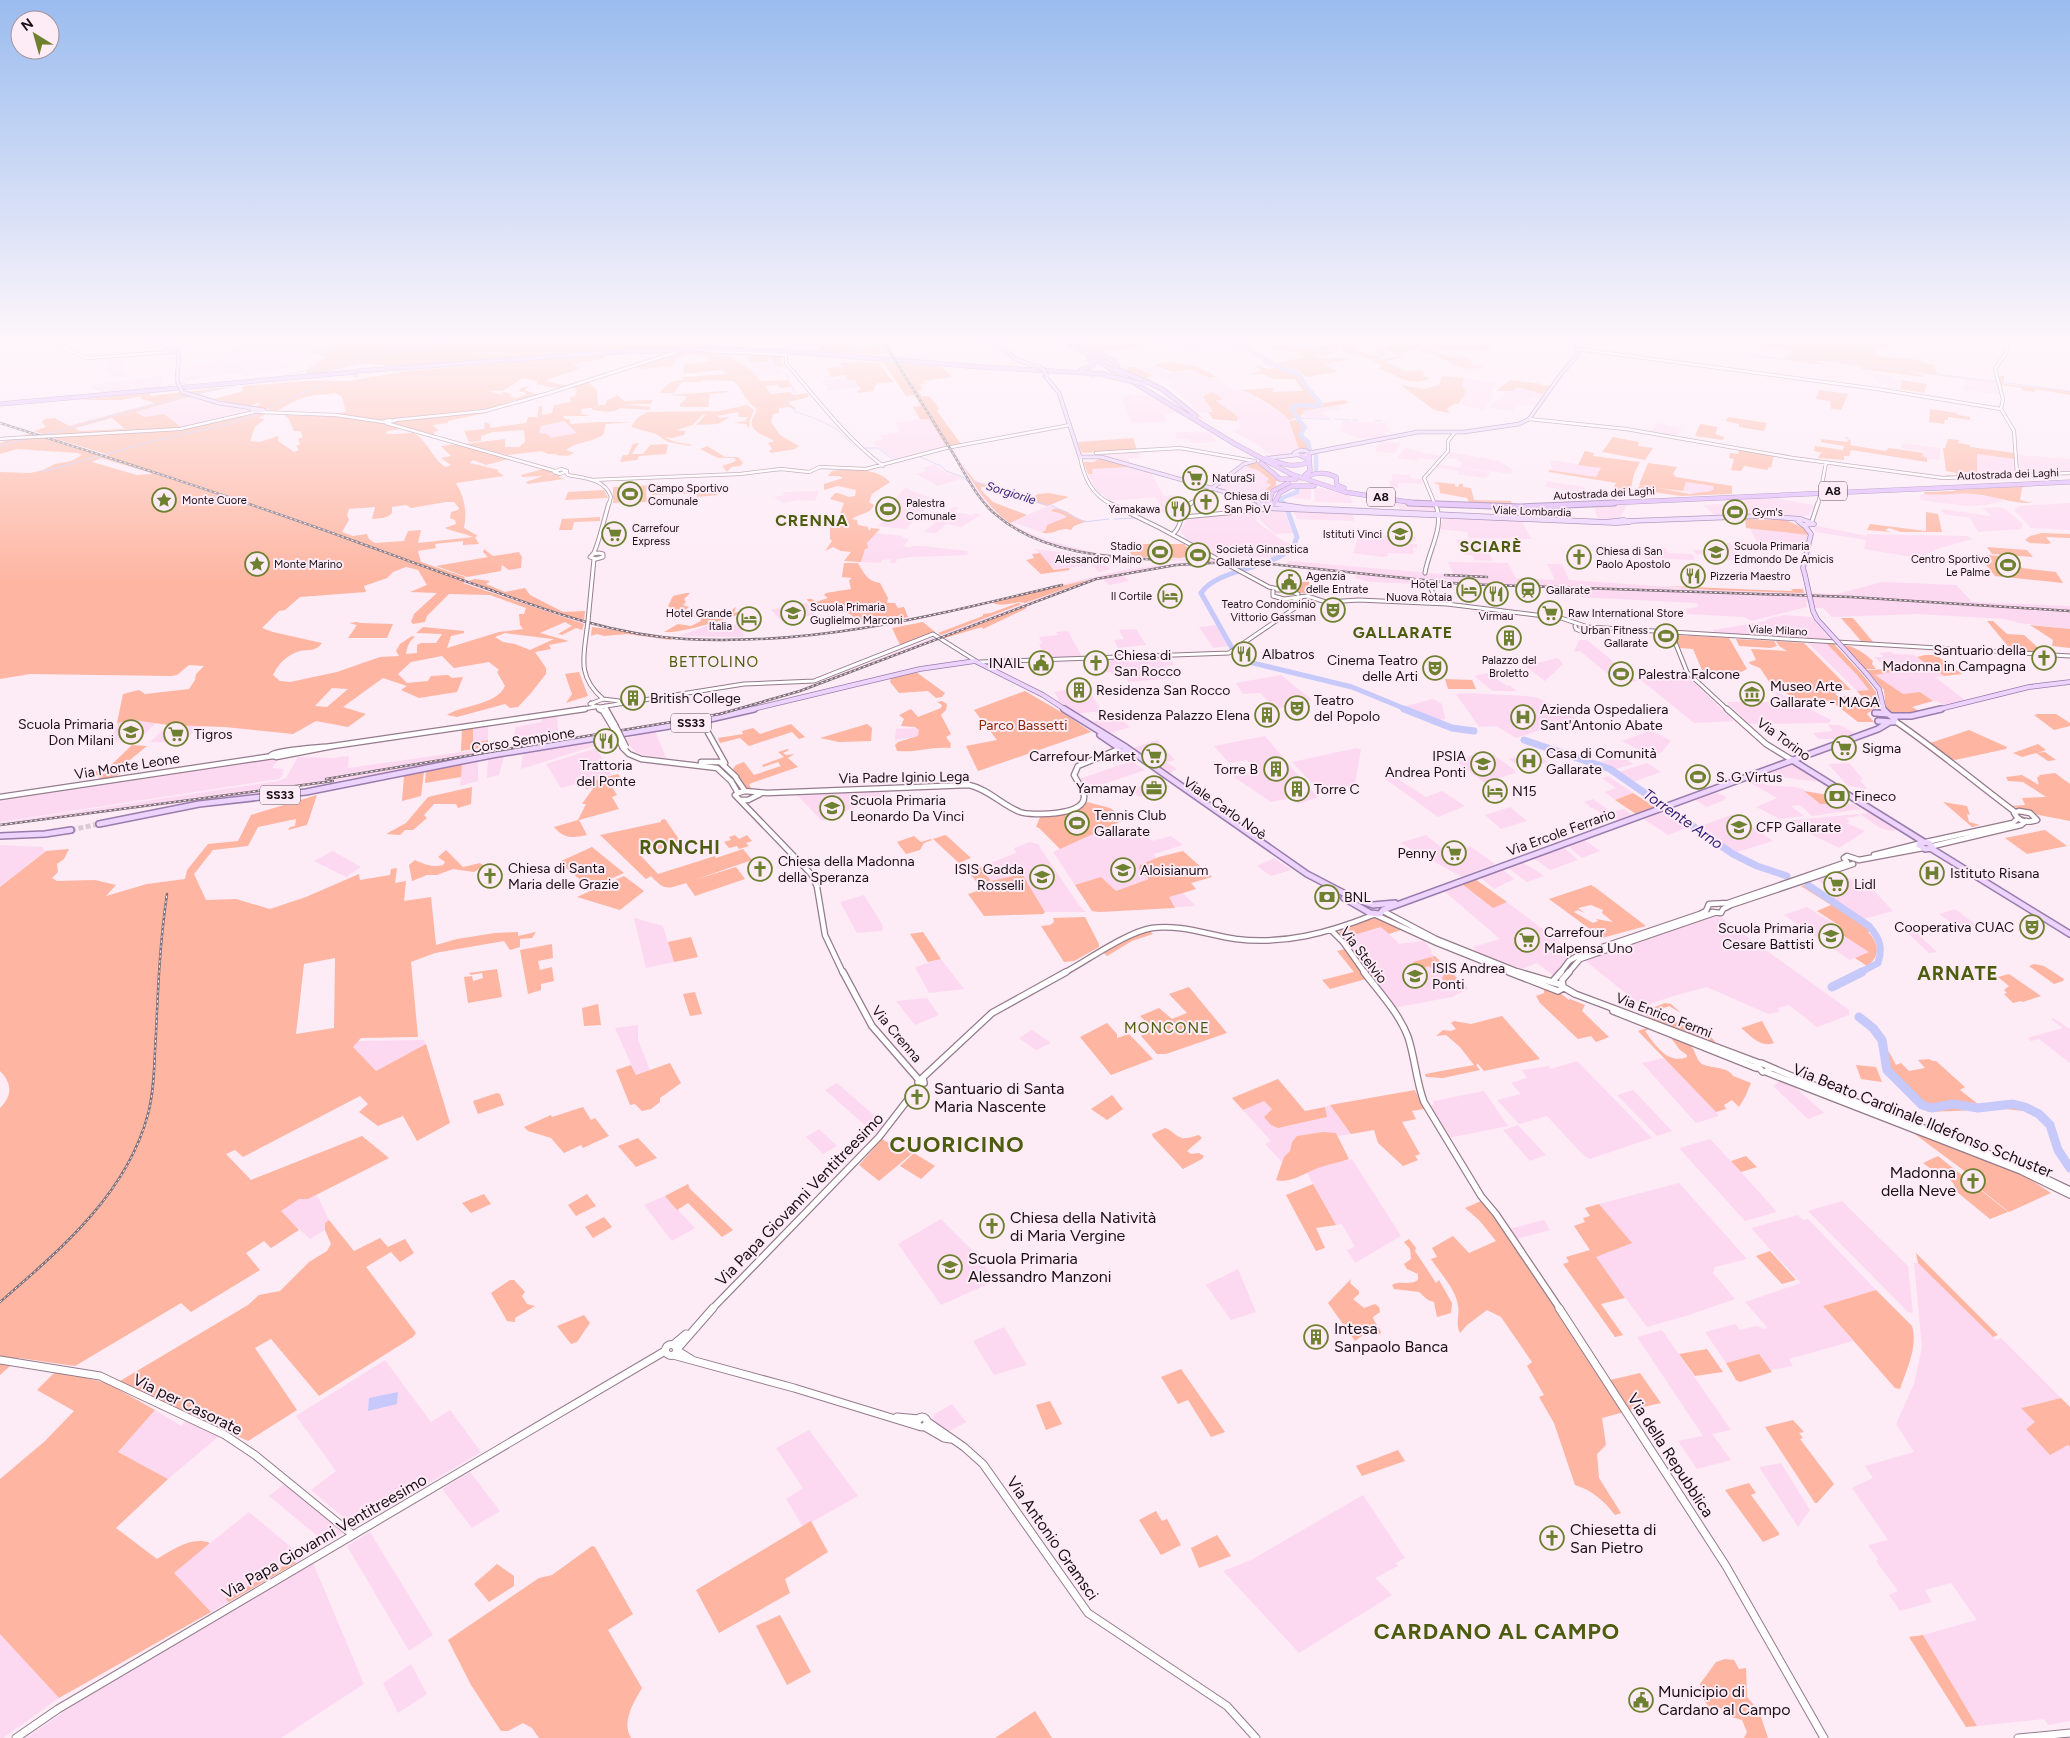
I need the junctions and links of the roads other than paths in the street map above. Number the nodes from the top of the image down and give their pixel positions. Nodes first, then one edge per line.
1 (207, 423) edge
2 (394, 423) edge
3 (836, 423) edge
4 (1201, 423) edge
5 (1202, 423) edge
6 (1207, 423) edge
7 (1521, 423) edge
8 (1557, 423) edge
9 (2009, 423) edge
10 (1070, 425) joint
11 (1206, 426) junction
12 (1455, 432) junction
13 (1227, 436) junction
14 (1, 439) edge
15 (1247, 452) junction
16 (1308, 452) junction
17 (1079, 455) junction
18 (1098, 455) junction
19 (1297, 455) junction
20 (1234, 458) junction
21 (1270, 458) dead end
22 (1254, 461) joint
23 (1244, 463) junction
24 (1826, 463) junction
25 (883, 466) junction
26 (543, 467) junction
27 (559, 472) junction
28 (2070, 473) edge
29 (2017, 474) junction
30 (579, 477) junction
31 (593, 481) junction
32 (2070, 481) edge
33 (1211, 488) junction
34 (1821, 488) dead end
35 (1820, 495) dead end
36 (1376, 498) junction
37 (1414, 501) junction
38 (1434, 502) dead end
39 (1263, 504) junction
40 (1273, 504) junction
41 (1436, 506) dead end
42 (1271, 509) junction
43 (1816, 513) junction
44 (1440, 514) junction
45 (1183, 517) junction
46 (1801, 521) junction
47 (1811, 523) junction
48 (1804, 525) junction
49 (1176, 535) junction
50 (597, 550) junction
51 (601, 553) junction
52 (593, 554) junction
53 (599, 558) junction
54 (594, 559) junction
55 (595, 564) junction
56 (1425, 573) tunnel mouth
57 (1805, 575) junction
58 (1428, 582) tunnel mouth
59 (1269, 586) junction
60 (1279, 589) junction
61 (1273, 591) junction
62 (1292, 596) junction
63 (1311, 596) junction
64 (1283, 599) junction
65 (1337, 599) junction
66 (1354, 600) junction
67 (1324, 601) junction
68 (1435, 601) junction
69 (1294, 606) junction
70 (1535, 614) junction
71 (1587, 628) junction
72 (1671, 633) junction
73 (922, 639) junction
74 (2070, 656) edge
75 (964, 657) junction
76 (1002, 662) junction
77 (960, 663) junction
78 (976, 664) junction
79 (948, 665) junction
80 (989, 666) junction
81 (2070, 682) edge
82 (592, 690) junction
83 (604, 699) junction
84 (638, 700) junction
85 (593, 702) junction
86 (606, 705) junction
87 (596, 707) junction
88 (1882, 708) junction
89 (578, 709) junction
90 (1875, 713) junction
91 (1890, 715) junction
92 (1901, 717) junction
93 (706, 720) junction
94 (699, 721) junction
95 (1878, 721) junction
96 (1892, 722) junction
97 (614, 725) junction
98 (1881, 726) junction
99 (706, 729) junction
100 (1123, 749) junction
101 (718, 758) junction
102 (1792, 760) junction
103 (711, 764) junction
104 (731, 781) junction
105 (745, 791) junction
106 (738, 793) junction
107 (752, 794) junction
108 (0, 797) edge
109 (740, 800) junction
110 (748, 800) junction
111 (749, 808) junction
112 (2017, 811) junction
113 (2018, 818) junction
114 (2026, 821) junction
115 (99, 824) tunnel mouth
116 (71, 830) tunnel mouth
117 (0, 836) edge
118 (1922, 844) junction
119 (1932, 847) junction
120 (1858, 859) junction
121 (1847, 862) junction
122 (1853, 864) junction
123 (1313, 879) junction
124 (1401, 902) junction
125 (1374, 905) junction
126 (1717, 905) junction
127 (1707, 908) junction
128 (1723, 909) junction
129 (1367, 911) junction
130 (1383, 911) junction
131 (1714, 913) junction
132 (1375, 915) junction
133 (1362, 918) junction
134 (1331, 930) junction
135 (2070, 934) edge
136 (1578, 958) junction
137 (1549, 983) junction
138 (1562, 988) junction
139 (1767, 1069) junction
140 (921, 1081) junction
141 (2070, 1190) edge
142 (2070, 1195) edge
143 (1481, 1196) joint
144 (672, 1351) junction
145 (0, 1360) edge
146 (353, 1535) junction
147 (2070, 1733) edge
148 (16, 1738) edge
149 (1256, 1738) edge
150 (1824, 1738) edge
151 (2018, 1738) edge

1 - 14 street, bridge
2 - 26 street
3 - 25 street
4 - 11 highway, A8
5 - 11 highway, bridge
6 - 13 highway, Autostrada dei Laghi / A8
7 - 12 main road
8 - 24 street
9 - 29 street
10 - 17 main road
10 - 25 street
11 - 15 highway, Autostrada dei Laghi / A8
12 - 16 main road
12 - 38 street
13 - 19 highway
13 - 37 highway, Autostrada dei Laghi / A8
15 - 36 highway, Autostrada dei Laghi / A8
15 - 40 highway
16 - 19 main road
16 - 19 main road
16 - 37 highway
17 - 18 main road
17 - 49 street
18 - 20 street
18 - 33 main road
19 - 21 main road
20 - 22 street
20 - 23 street
22 - 23 main road
23 - 33 main road
24 - 29 street
24 - 34 street
25 - 31 street
26 - 27 street
26 - 27 street
27 - 30 street
27 - 30 street
28 - 29 street
30 - 31 street
31 - 50 street
32 - 36 highway, Autostrada dei Laghi / A8
32 - 37 highway, Autostrada dei Laghi / A8
33 - 39 main road
33 - 45 street
35 - 43 street
36 - 40 highway
39 - 40 highway
39 - 42 main road
40 - 42 main road, Viale Lombardia
40 - 44 main road, Viale Lombardia
41 - 44 street
42 - 45 street
43 - 46 street
43 - 47 street
44 - 46 main road, Viale Lombardia
44 - 56 street
45 - 49 street
46 - 47 main road
46 - 48 main road
47 - 48 main road
47 - 57 main road
48 - 57 main road
49 - 59 street
50 - 51 street
50 - 52 street
51 - 52 street
51 - 53 street
52 - 54 street
53 - 54 street
53 - 55 street
54 - 55 street
55 - 82 street, bridge
57 - 88 main road, bridge
58 - 68 street
59 - 60 street
59 - 61 street
60 - 61 street
60 - 62 street
61 - 64 street
62 - 63 street
62 - 64 street
62 - 65 street
62 - 69 street
63 - 67 street
63 - 69 street
64 - 69 street
65 - 66 street
65 - 67 street
66 - 67 street
66 - 68 street
68 - 70 street
69 - 76 street, Corso Sempione
70 - 71 street
70 - 71 street
71 - 72 street, Viale Milano
72 - 74 street, Viale Milano
72 - 102 street, Via Torino
73 - 75 street
73 - 78 street
73 - 84 street
75 - 77 street
75 - 78 street
76 - 78 street, Corso Sempione
76 - 80 street, Corso Sempione
77 - 78 main road, Corso Sempione
77 - 79 main road, Corso Sempione
78 - 79 main road, Corso Sempione
78 - 80 main road, Viale Carlo Noè
78 - 100 main road, Viale Carlo Noè
79 - 93 main road, Corso Sempione / SS33
80 - 100 main road, Viale Carlo Noè
81 - 92 main road
82 - 83 street
82 - 85 street
83 - 84 street
83 - 85 street
83 - 86 street
84 - 86 street
85 - 87 street
85 - 89 street
86 - 87 street
86 - 97 street
87 - 89 street
87 - 97 street
88 - 90 main road
88 - 91 main road
89 - 108 street, Via Monte Leone
90 - 91 main road
90 - 95 main road
91 - 92 main road
91 - 96 main road
92 - 96 main road, Via Ercole Ferrario
93 - 94 main road, Corso Sempione / SS33
93 - 99 street
94 - 99 street
94 - 115 main road, Corso Sempione / SS33
95 - 96 main road
95 - 98 main road
96 - 98 main road, Via Ercole Ferrario
96 - 112 street
97 - 103 street, bridge
98 - 102 main road, Via Ercole Ferrario
99 - 101 street
100 - 107 street, Via Padre Iginio Lega
100 - 123 main road, Viale Carlo Noè
101 - 103 street
101 - 104 street
101 - 105 street
102 - 118 main road, Via Torino
102 - 124 main road, Via Ercole Ferrario
103 - 104 street
104 - 106 street
105 - 106 street
105 - 107 street
106 - 109 street
107 - 110 street
109 - 110 street
109 - 111 street, Via Crenna
110 - 111 street
111 - 140 street, Via Crenna
112 - 113 street
112 - 114 street
113 - 114 street
113 - 118 street
114 - 119 street
116 - 117 main road
118 - 119 main road
118 - 120 street
119 - 135 main road
120 - 121 street
120 - 122 street
121 - 122 street
121 - 126 street
122 - 128 street
123 - 125 main road
123 - 129 main road
124 - 125 main road
124 - 130 main road
125 - 129 main road
125 - 130 main road
126 - 127 street
126 - 128 street
127 - 131 street
127 - 136 street
128 - 131 street
129 - 132 main road
129 - 133 street, Via Stelvio
130 - 132 main road
130 - 137 street
131 - 136 street
132 - 133 street, Via Stelvio
132 - 137 street
133 - 134 street, Via Stelvio
134 - 140 street, Via Papa Giovanni Ventitreesimo
134 - 143 street, Via Stelvio
136 - 137 street
136 - 138 street
137 - 138 street
137 - 138 street
138 - 139 street, Via Enrico Fermi
139 - 141 street, Via Beato Cardinale Ildefonso Schuster
139 - 142 street, Via Beato Cardinale Ildefonso Schuster
140 - 144 street, Via Papa Giovanni Ventitreesimo
143 - 150 street, Via della Repubblica
144 - 146 street, Via Papa Giovanni Ventitreesimo
144 - 149 street, Via Antonio Gramsci
145 - 146 street, Via per Casorate
146 - 148 street, Via Papa Giovanni Ventitreesimo
147 - 151 street

